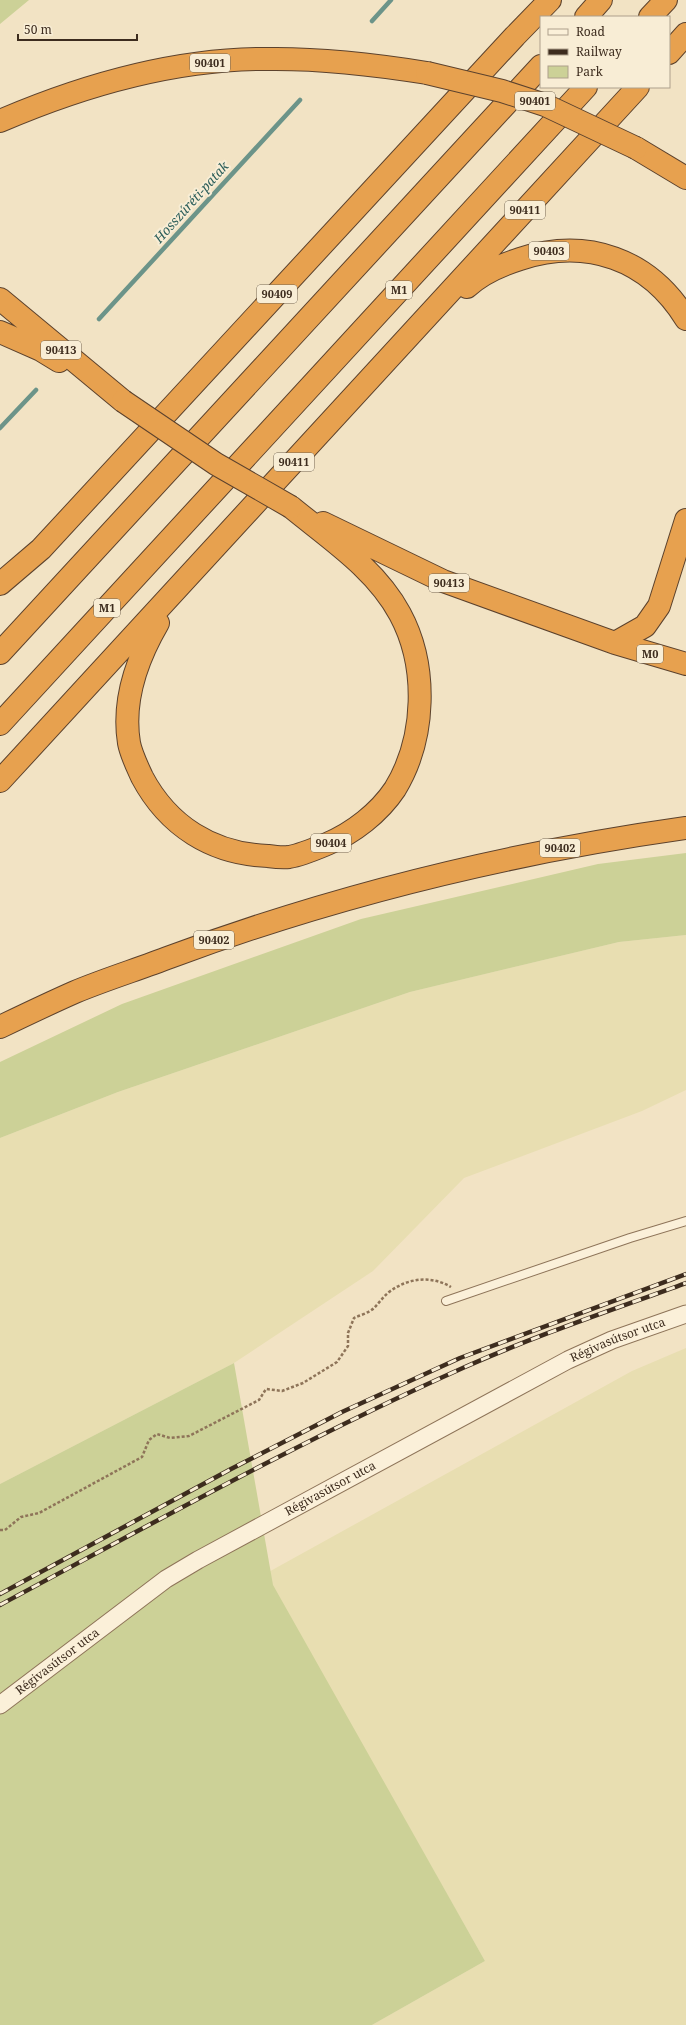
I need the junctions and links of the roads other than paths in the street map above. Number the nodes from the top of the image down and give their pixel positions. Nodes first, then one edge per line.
1 (550, 0) edge
2 (601, 0) edge
3 (666, 0) edge
4 (587, 16) edge
5 (651, 16) edge
6 (686, 34) edge
7 (670, 52) edge
8 (540, 67) edge
9 (585, 88) edge
10 (637, 88) edge
11 (0, 121) edge
12 (686, 178) edge
13 (0, 299) edge
14 (686, 319) edge
15 (0, 332) edge
16 (413, 333) junction
17 (122, 401) junction
18 (291, 507) junction
19 (686, 520) edge
20 (0, 584) edge
21 (176, 591) junction
22 (615, 643) junction
23 (0, 653) edge
24 (686, 664) edge
25 (0, 724) edge
26 (0, 781) edge
27 (686, 828) edge
28 (0, 1027) edge
29 (686, 1221) edge
30 (446, 1301) dead end
31 (686, 1314) edge
32 (0, 1705) edge

1 - 20 highway, 90409
2 - 4 highway
3 - 5 highway
6 - 7 highway
8 - 23 highway
9 - 25 highway, M1
10 - 16 highway, 90411
11 - 12 highway, 90401, bridge
13 - 17 highway, 90413
14 - 16 highway, 90403
15 - 17 highway
16 - 21 highway, 90411
17 - 18 highway, 90413, bridge
18 - 21 highway, 90404
18 - 22 highway, 90413
19 - 22 highway
21 - 26 highway, 90411
22 - 24 highway, M0
27 - 28 highway, 90402
29 - 30 lane
31 - 32 street, Régivasútsor utca

